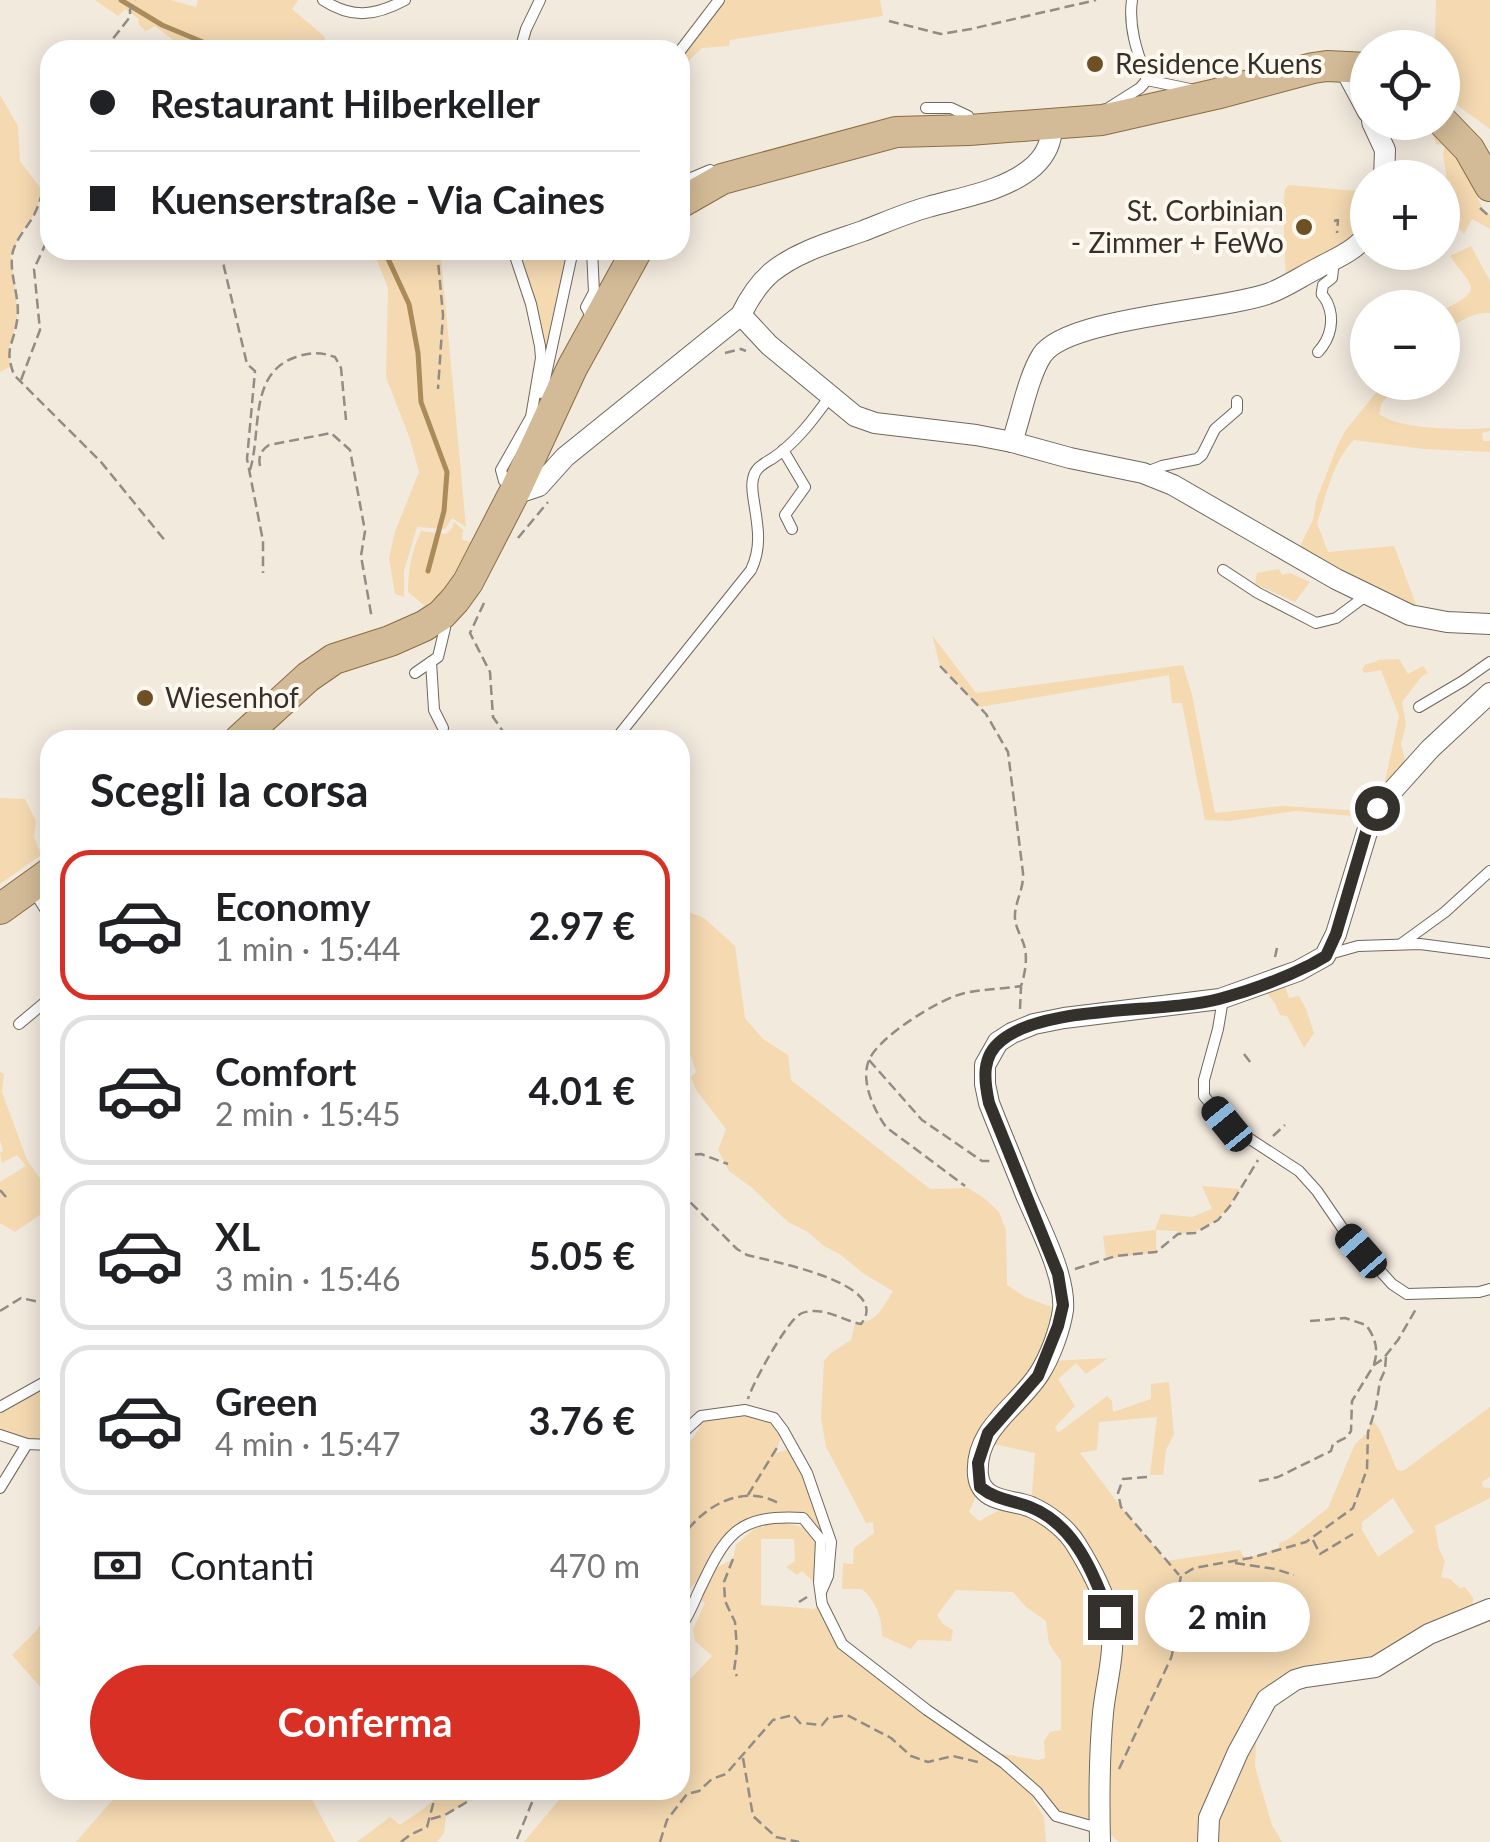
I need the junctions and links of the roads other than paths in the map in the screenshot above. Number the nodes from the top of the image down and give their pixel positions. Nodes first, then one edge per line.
1 (323, 0) edge
2 (405, 0) edge
3 (540, 0) edge
4 (719, 0) edge
5 (1132, 0) edge
6 (523, 40) edge
7 (688, 40) edge
8 (1350, 68) edge
9 (1148, 80) junction
10 (1216, 94) junction
11 (926, 108) dead end
12 (1087, 122) junction
13 (1052, 125) junction
14 (969, 130) junction
15 (1460, 140) edge
16 (1490, 186) edge
17 (690, 190) edge
18 (1350, 250) edge
19 (516, 260) edge
20 (571, 260) edge
21 (592, 260) edge
22 (632, 260) edge
23 (1334, 260) junction
24 (742, 315) junction
25 (596, 326) junction
26 (1318, 352) dead end
27 (831, 395) junction
28 (1238, 400) dead end
29 (531, 417) junction
30 (1012, 442) junction
31 (783, 450) junction
32 (1143, 473) junction
33 (516, 490) junction
34 (792, 530) dead end
35 (1223, 570) dead end
36 (1368, 594) junction
37 (441, 614) junction
38 (1490, 624) edge
39 (431, 662) junction
40 (1490, 662) edge
41 (415, 673) dead end
42 (1490, 693) edge
43 (1418, 706) dead end
44 (443, 728) dead end
45 (250, 730) edge
46 (623, 730) edge
47 (1490, 870) edge
48 (40, 880) edge
49 (0, 909) edge
50 (1400, 945) junction
51 (1490, 953) edge
52 (1326, 956) junction
53 (1224, 998) junction
54 (40, 1006) edge
55 (19, 1024) dead end
56 (1490, 1289) edge
57 (40, 1385) edge
58 (0, 1407) edge
59 (690, 1426) edge
60 (0, 1435) edge
61 (27, 1444) junction
62 (40, 1445) edge
63 (0, 1488) edge
64 (817, 1594) junction
65 (690, 1607) edge
66 (1490, 1609) edge
67 (1100, 1835) edge
68 (1208, 1842) edge

1 - 2 lane
3 - 6 lane
4 - 7 lane
5 - 9 lane
8 - 10 main road
9 - 10 lane
9 - 12 lane
10 - 12 main road
11 - 14 lane
12 - 13 main road
13 - 14 main road
13 - 24 street
14 - 17 main road
15 - 16 main road
18 - 23 street
19 - 29 lane
20 - 29 lane
21 - 25 lane
22 - 25 main road
23 - 26 lane
23 - 30 street
24 - 27 street
24 - 33 street
25 - 33 main road
27 - 30 street
27 - 31 lane
28 - 32 lane
29 - 33 lane
30 - 32 street
31 - 34 lane
31 - 46 lane
32 - 36 street
33 - 37 main road
35 - 36 lane
36 - 38 street
37 - 39 lane
37 - 45 main road
39 - 41 lane
39 - 44 lane
40 - 43 lane
42 - 52 street
47 - 50 lane
48 - 49 main road
50 - 51 lane
50 - 52 lane
52 - 53 street
53 - 56 lane
53 - 67 street
54 - 55 lane
57 - 58 lane
59 - 64 lane
60 - 61 lane
61 - 62 lane
61 - 63 lane
64 - 65 lane
64 - 67 lane
66 - 68 street

